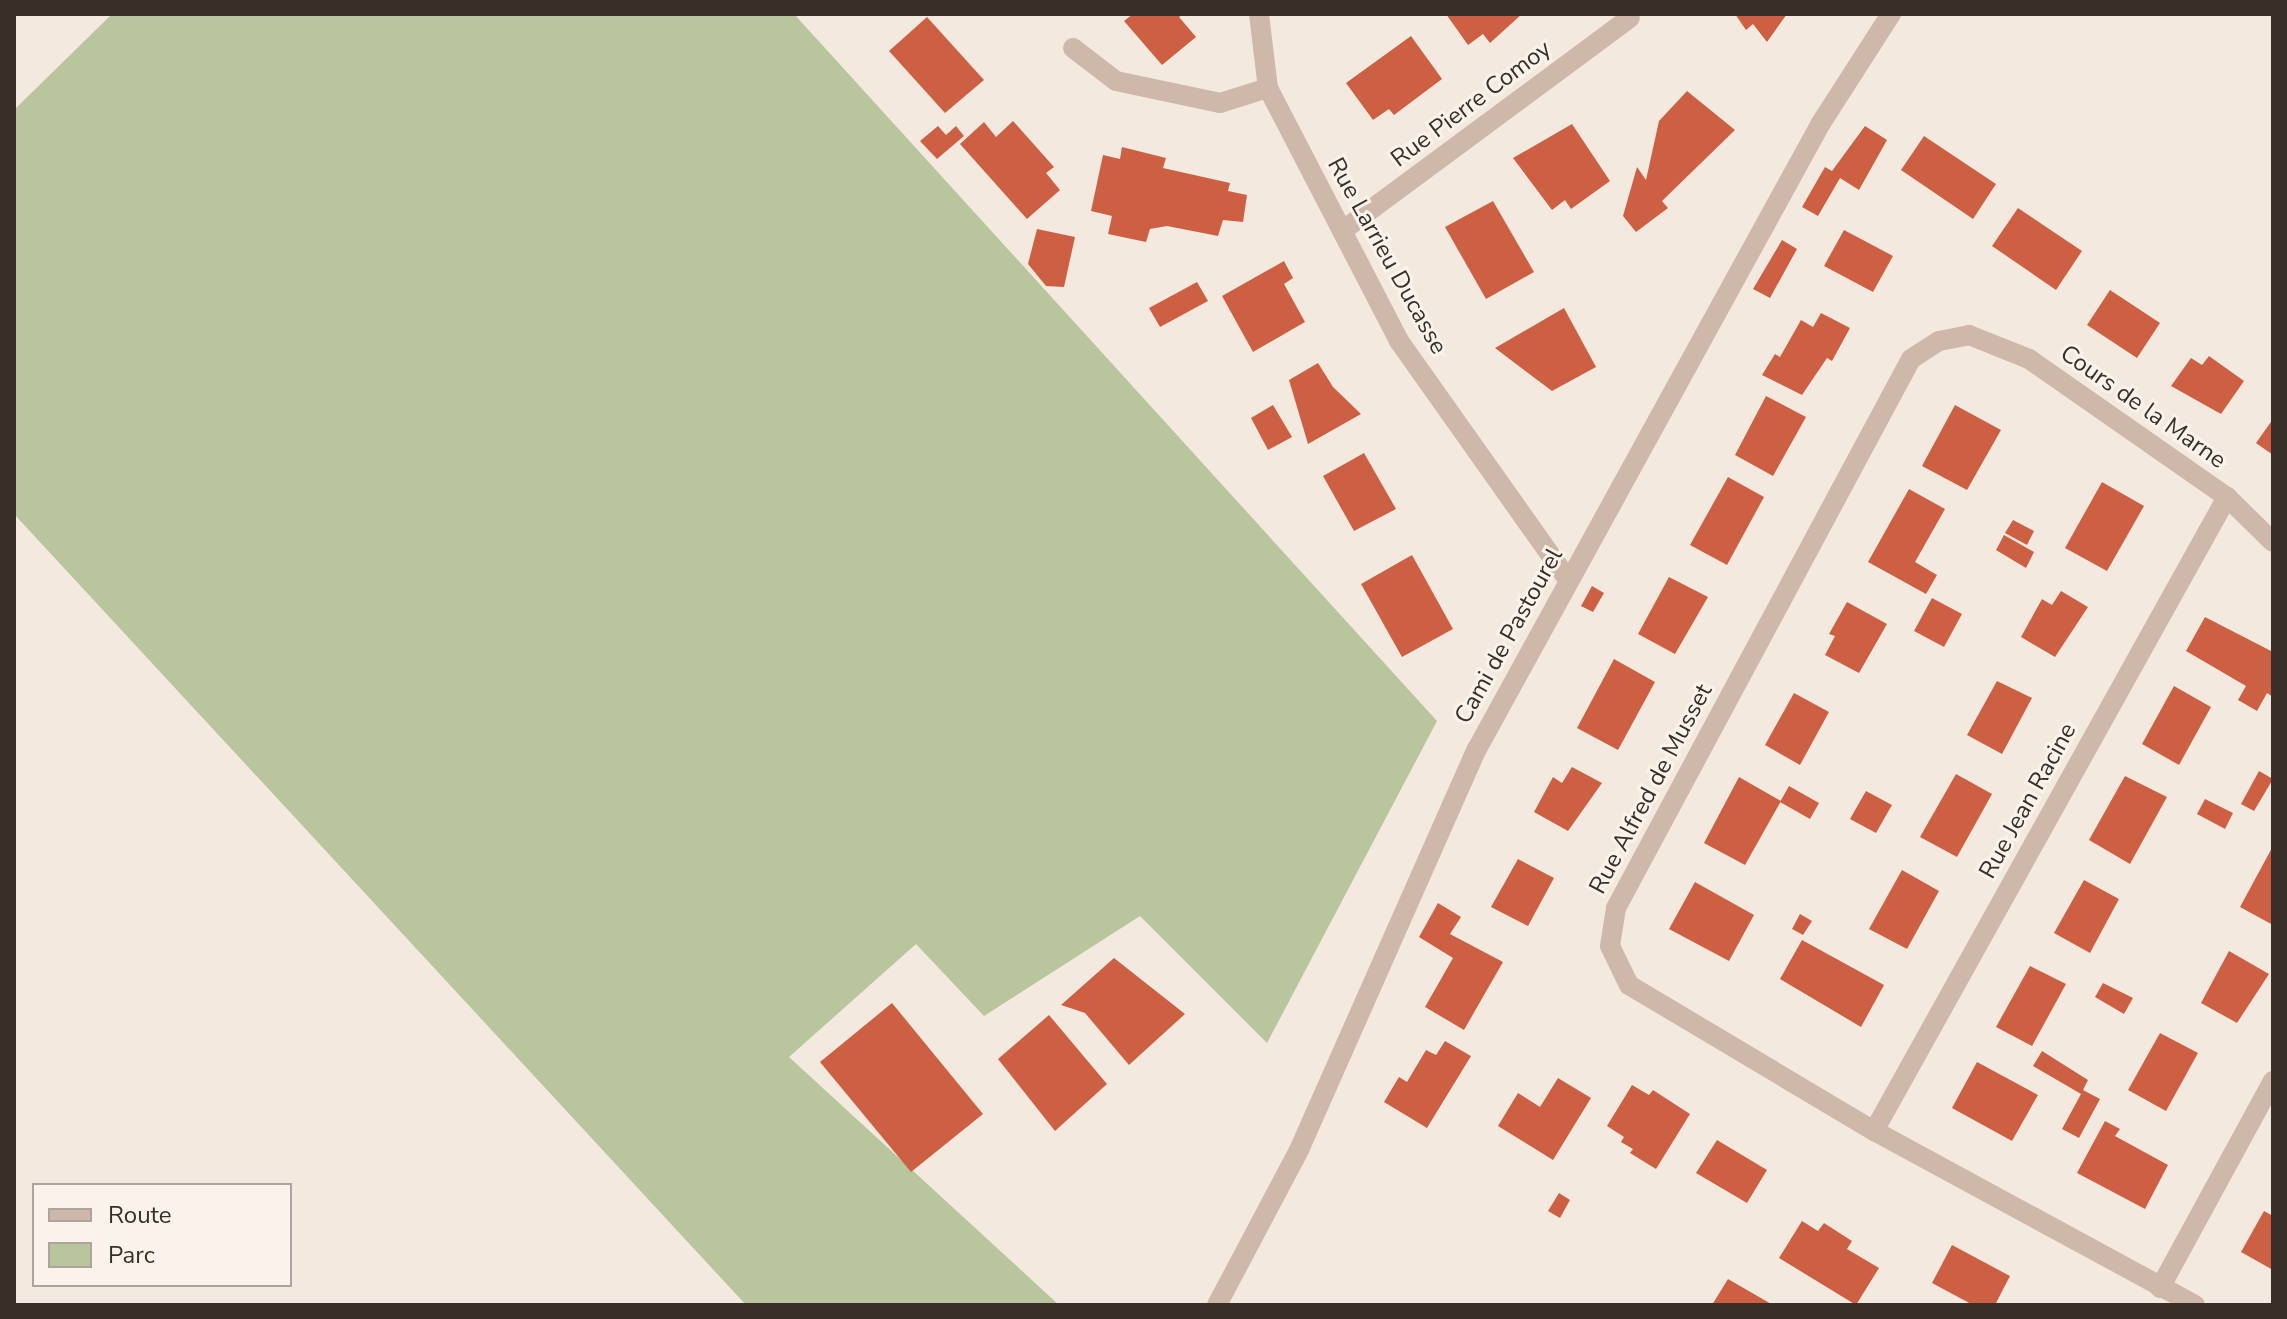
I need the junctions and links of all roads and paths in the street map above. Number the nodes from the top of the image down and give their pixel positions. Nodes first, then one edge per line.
1 (1259, 14) edge
2 (1891, 14) edge
3 (1630, 18) dead end
4 (1073, 48) dead end
5 (1268, 88) junction
6 (1342, 231) junction
7 (1969, 335) joint
8 (2227, 497) junction
9 (2273, 542) edge
10 (1569, 581) junction
11 (2273, 1081) edge
12 (1874, 1131) junction
13 (2160, 1288) junction
14 (1217, 1305) edge
15 (2195, 1305) edge

1 - 5 street, Rue Larrieu Ducasse
2 - 10 street, Cami de Pastourel
3 - 6 street, Rue Pierre Comoy
4 - 5 street
5 - 6 street, Rue Larrieu Ducasse
6 - 10 street, Rue Larrieu Ducasse
7 - 8 street, Cours de la Marne
7 - 12 street, Rue Alfred de Musset
8 - 9 street, Cours de la Marne
8 - 12 street, Rue Jean Racine
10 - 14 street, Cami de Pastourel
11 - 13 street
12 - 13 street, Rue Alfred de Musset
13 - 15 street, Rue Alfred de Musset

